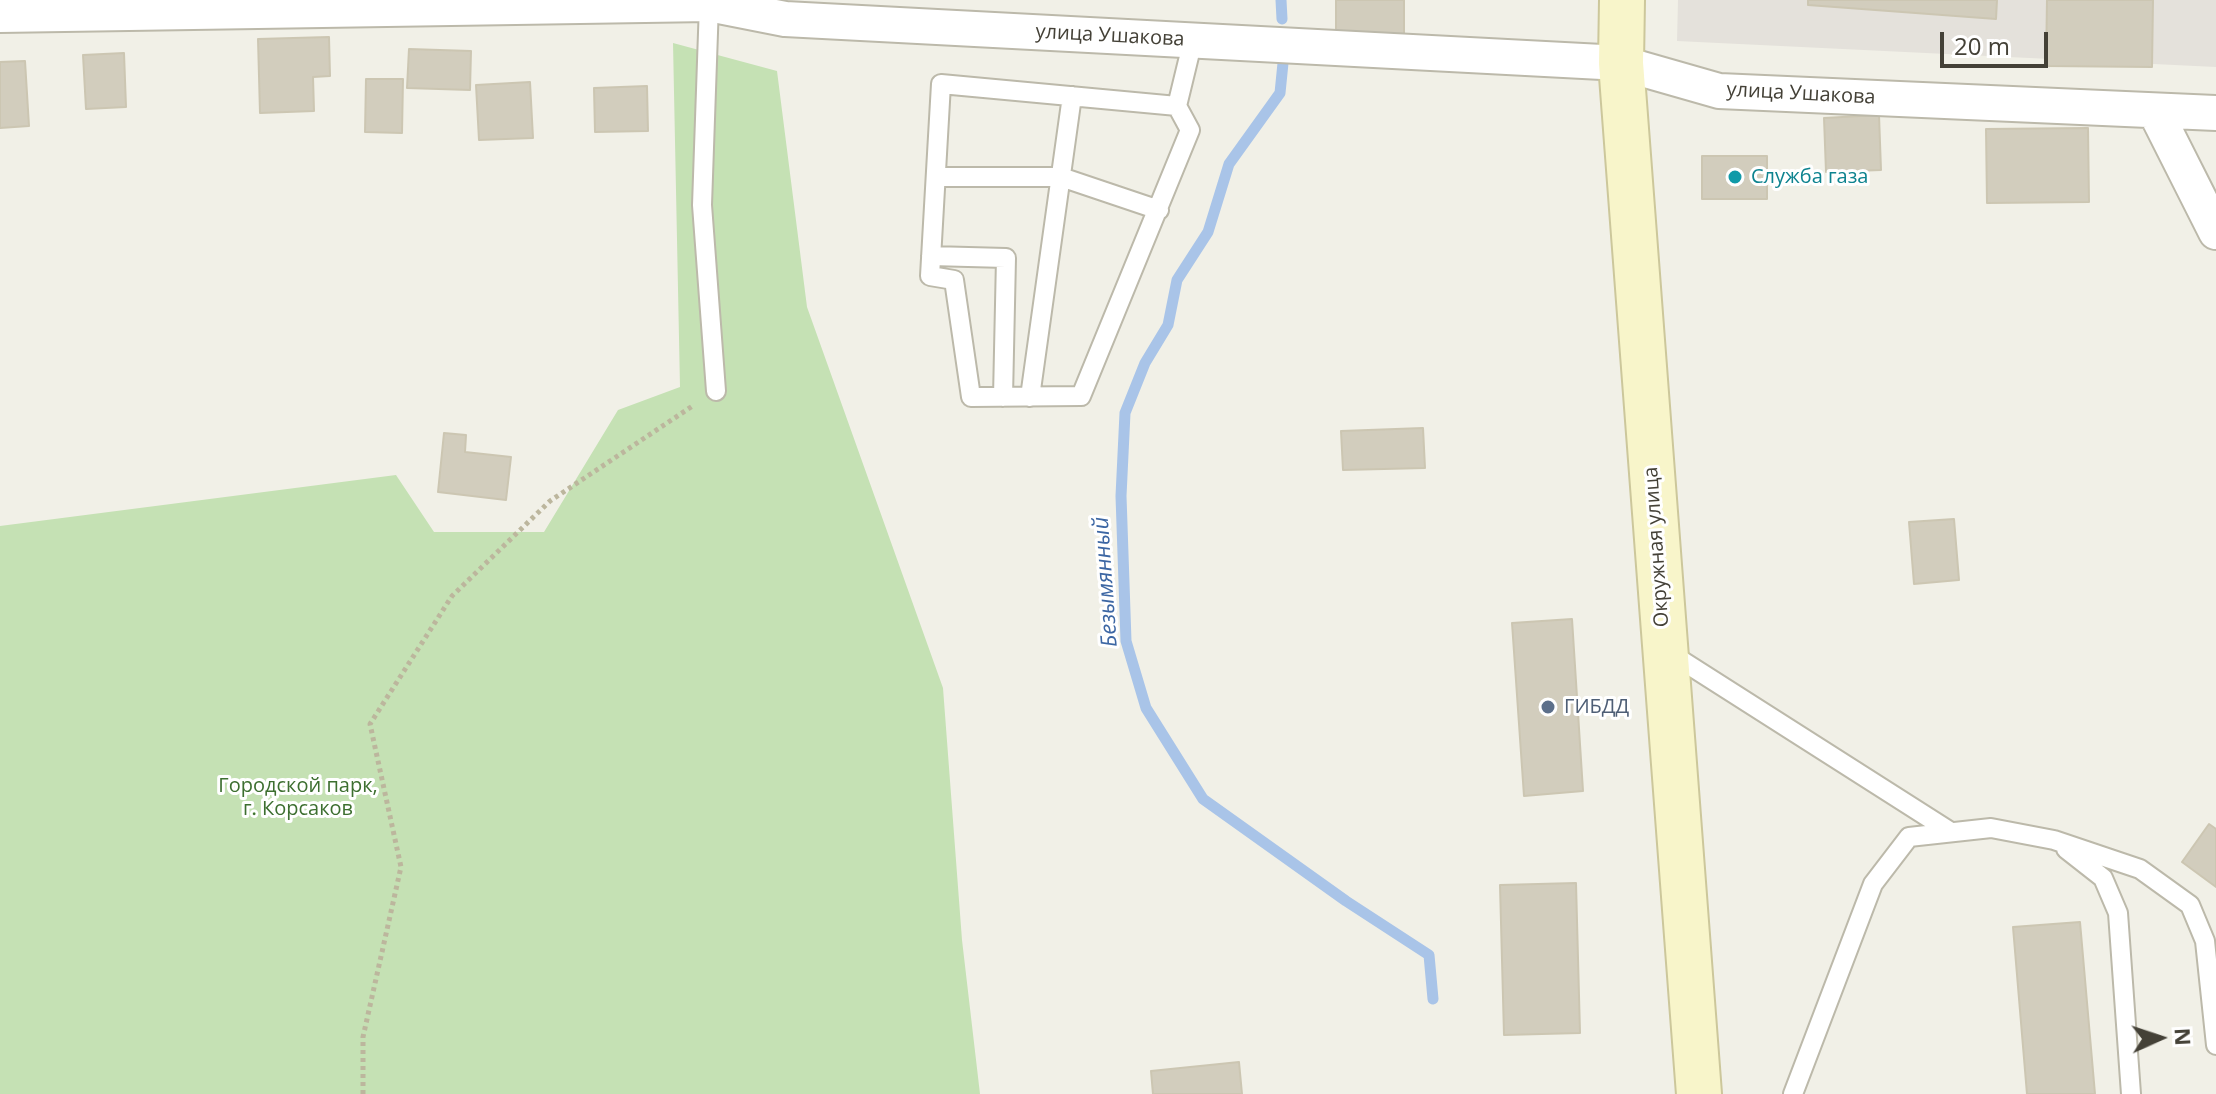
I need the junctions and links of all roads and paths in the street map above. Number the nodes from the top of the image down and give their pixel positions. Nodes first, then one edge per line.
1 (1622, 0) edge
2 (709, 4) junction
3 (0, 15) edge
4 (1193, 40) junction
5 (1621, 63) junction
6 (1072, 96) junction
7 (1177, 106) junction
8 (2155, 111) junction
9 (2216, 113) edge
10 (936, 177) junction
11 (1061, 177) junction
12 (1159, 210) junction
13 (2216, 232) edge
14 (931, 256) junction
15 (716, 391) joint
16 (1003, 397) junction
17 (1030, 397) junction
18 (1665, 650) junction
19 (1951, 832) junction
20 (2054, 840) junction
21 (2216, 1045) edge
22 (363, 1094) edge
23 (1699, 1094) edge
24 (1793, 1094) edge
25 (2131, 1094) edge

1 - 5 main road, Окружная улица
2 - 3 street, улица Ушакова
2 - 4 street, улица Ушакова
2 - 15 lane
4 - 5 street, улица Ушакова
4 - 7 lane
5 - 8 street, улица Ушакова
5 - 18 main road, Окружная улица
6 - 7 lane
6 - 10 lane
6 - 11 lane
7 - 12 lane
8 - 9 street, улица Ушакова
8 - 13 street
10 - 11 lane
10 - 14 lane
11 - 12 lane
11 - 17 lane
12 - 17 lane
14 - 16 lane
14 - 16 lane
15 - 22 path
16 - 17 lane
18 - 19 lane
18 - 23 main road, Окружная улица
19 - 20 lane
19 - 24 lane
20 - 21 lane
20 - 25 lane

